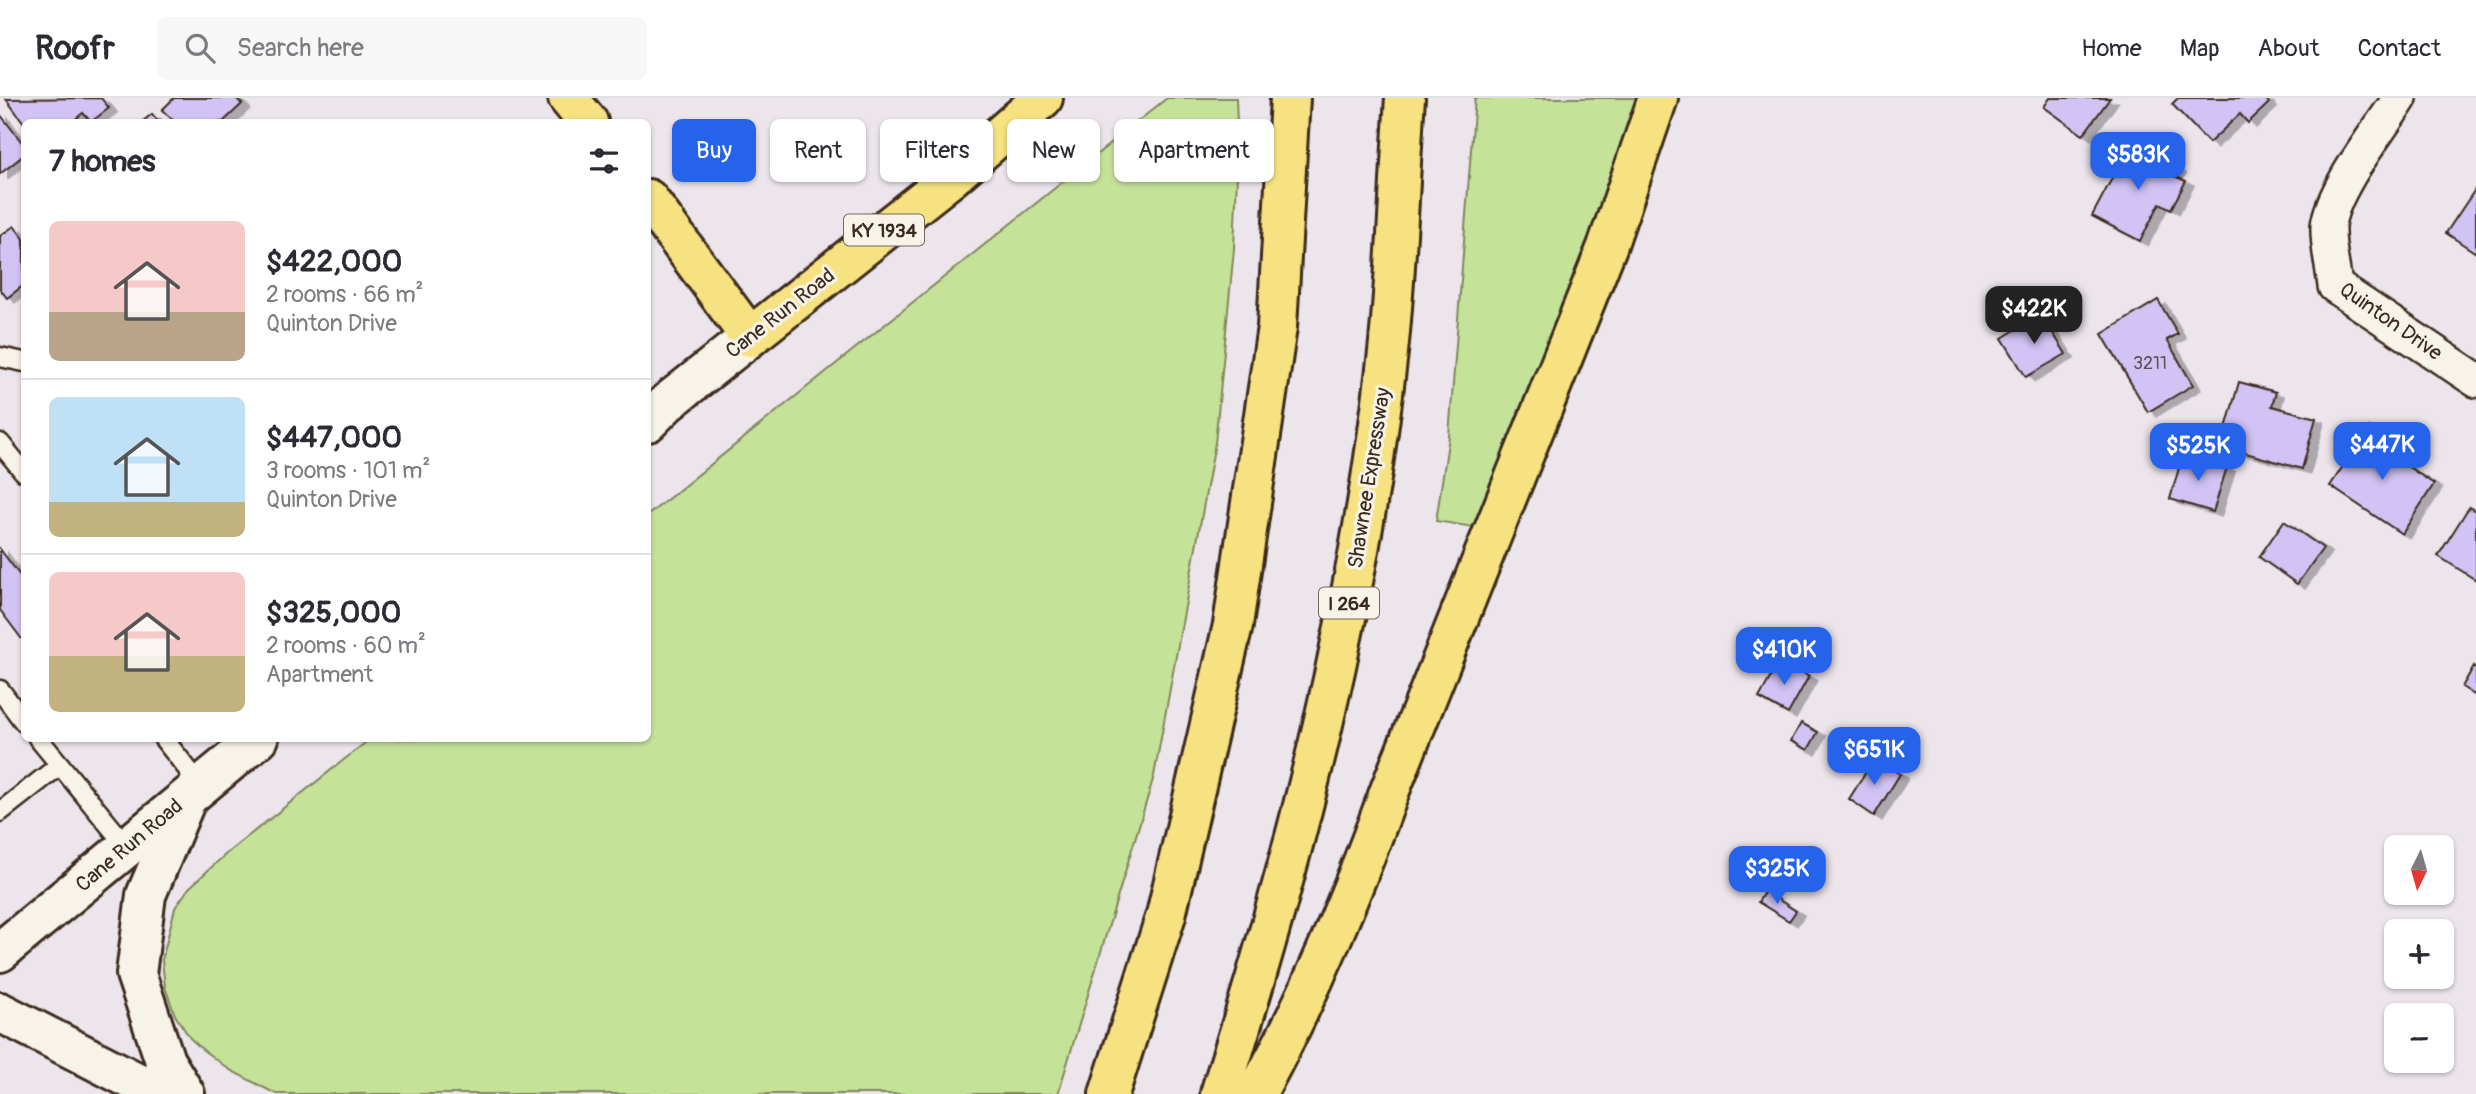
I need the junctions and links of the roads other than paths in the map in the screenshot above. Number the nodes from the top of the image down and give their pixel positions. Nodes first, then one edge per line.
1 (568, 98) edge
2 (1043, 98) edge
3 (1290, 98) edge
4 (1405, 98) edge
5 (1658, 98) edge
6 (2400, 98) edge
7 (586, 119) edge
8 (651, 204) edge
9 (750, 337) junction
10 (0, 357) edge
11 (21, 361) edge
12 (2476, 380) edge
13 (651, 419) edge
14 (0, 443) edge
15 (21, 468) edge
16 (0, 690) edge
17 (21, 718) edge
18 (41, 742) edge
19 (165, 742) edge
20 (253, 742) edge
21 (60, 765) junction
22 (194, 791) junction
23 (0, 812) edge
24 (127, 847) junction
25 (0, 952) edge
26 (0, 1012) edge
27 (160, 1094) edge
28 (185, 1094) edge
29 (1109, 1094) edge
30 (1220, 1094) edge
31 (1256, 1094) edge

1 - 7 highway
2 - 9 highway, Cane Run Road / KY 1934
3 - 29 highway
4 - 30 highway, Shawnee Expressway / I 264
5 - 31 highway
6 - 12 street, Quinton Drive
8 - 9 highway
9 - 13 main road, Cane Run Road / KY 1934
10 - 11 lane
14 - 15 lane
16 - 17 lane
18 - 21 lane
19 - 22 lane
20 - 22 main road, Cane Run Road
21 - 23 lane
21 - 24 lane
22 - 24 main road, Cane Run Road
22 - 28 main road
24 - 25 main road, Cane Run Road
26 - 27 main road

